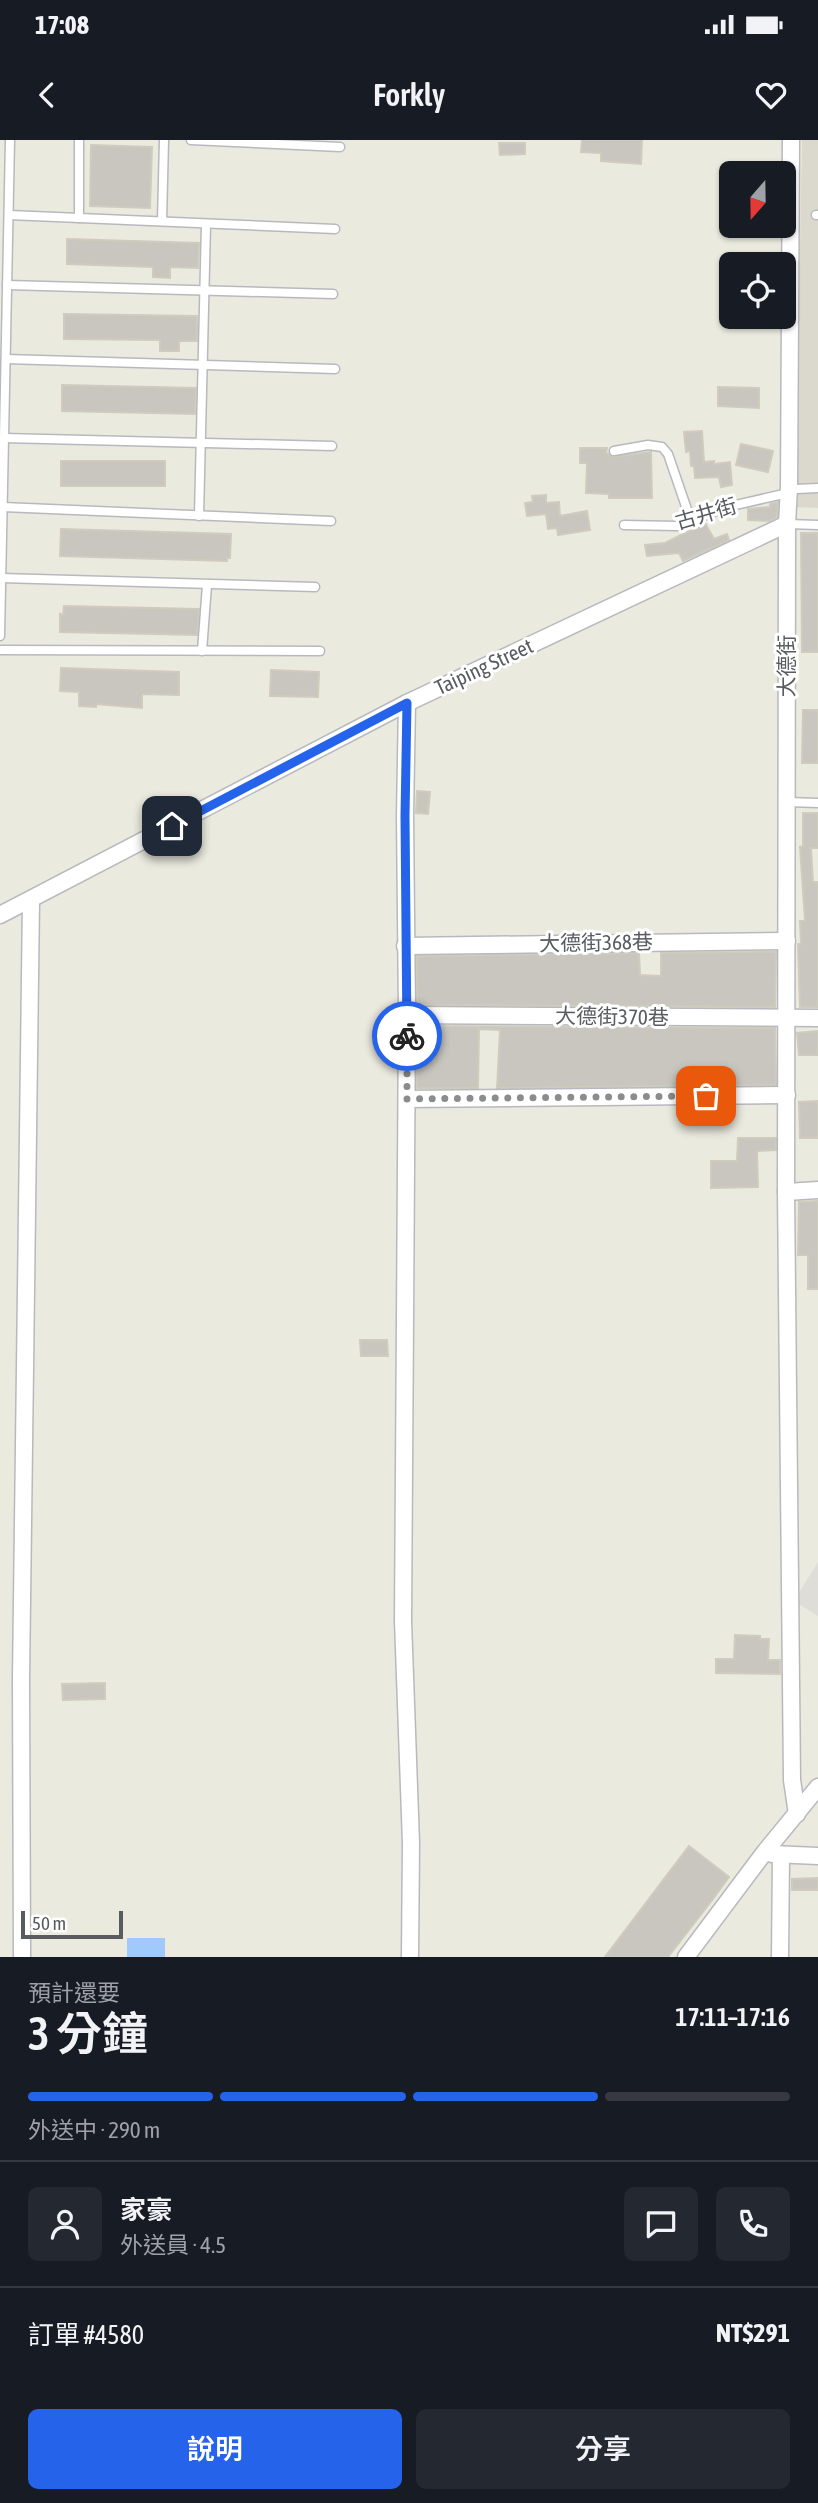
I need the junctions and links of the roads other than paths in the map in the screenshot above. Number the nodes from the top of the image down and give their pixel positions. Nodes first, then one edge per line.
1 (10, 140) edge
2 (79, 140) edge
3 (164, 140) edge
4 (191, 140) edge
5 (791, 140) edge
6 (340, 147) dead end
7 (9, 215) junction
8 (79, 218) junction
9 (163, 221) junction
10 (206, 224) junction
11 (335, 229) dead end
12 (7, 285) junction
13 (205, 291) junction
14 (333, 294) dead end
15 (6, 359) junction
16 (203, 365) junction
17 (335, 369) dead end
18 (4, 438) junction
19 (201, 443) junction
20 (332, 446) dead end
21 (614, 451) dead end
22 (818, 488) edge
23 (788, 490) junction
24 (3, 508) junction
25 (199, 516) junction
26 (331, 521) dead end
27 (691, 521) junction
28 (787, 524) junction
29 (624, 525) dead end
30 (818, 525) edge
31 (1, 578) edge
32 (207, 585) junction
33 (315, 587) dead end
34 (0, 636) edge
35 (0, 650) edge
36 (202, 651) junction
37 (320, 651) dead end
38 (407, 703) junction
39 (788, 802) junction
40 (818, 803) edge
41 (31, 900) junction
42 (0, 915) edge
43 (787, 941) junction
44 (405, 946) junction
45 (407, 1015) junction
46 (818, 1018) edge
47 (786, 1019) junction
48 (787, 1095) junction
49 (407, 1099) junction
50 (818, 1190) edge
51 (786, 1192) junction
52 (818, 1787) edge
53 (797, 1814) junction
54 (764, 1853) junction
55 (781, 1855) junction
56 (818, 1856) edge
57 (22, 1957) edge
58 (410, 1957) edge
59 (686, 1957) edge
60 (780, 1957) edge

1 - 7 lane
2 - 8 lane
3 - 9 lane
4 - 6 lane
5 - 23 street, 大德街
7 - 8 lane
7 - 12 lane
8 - 9 lane
9 - 10 lane
10 - 11 lane
10 - 13 lane
12 - 13 lane
12 - 15 lane
13 - 14 lane
13 - 16 lane
15 - 16 lane
15 - 18 lane
16 - 17 lane
16 - 19 lane
18 - 19 lane
18 - 24 lane
19 - 20 lane
19 - 25 lane
21 - 27 lane
22 - 23 lane, 古井街
23 - 27 lane, 古井街
23 - 28 street, 大德街
24 - 25 lane
24 - 31 lane
25 - 26 lane
27 - 29 lane, 古井街
28 - 30 lane
28 - 38 street, Taiping Street
28 - 39 street, 大德街
31 - 32 lane
31 - 34 lane
32 - 33 lane
32 - 36 lane
35 - 36 lane
36 - 37 lane
38 - 41 street, Taiping Street
38 - 44 street
39 - 40 lane
39 - 43 street, 大德街
41 - 42 street, Taiping Street
41 - 57 street
43 - 44 street, 大德街368巷
43 - 47 street, 大德街
44 - 45 street
45 - 47 street, 大德街370巷
45 - 49 street
46 - 47 street, 大德街370巷
47 - 48 street, 大德街
48 - 49 street
48 - 51 street, 大德街
49 - 58 street
50 - 51 street
51 - 53 street, 大德街
52 - 53 street
53 - 54 street
54 - 55 street
54 - 59 street
55 - 56 street
55 - 60 street

